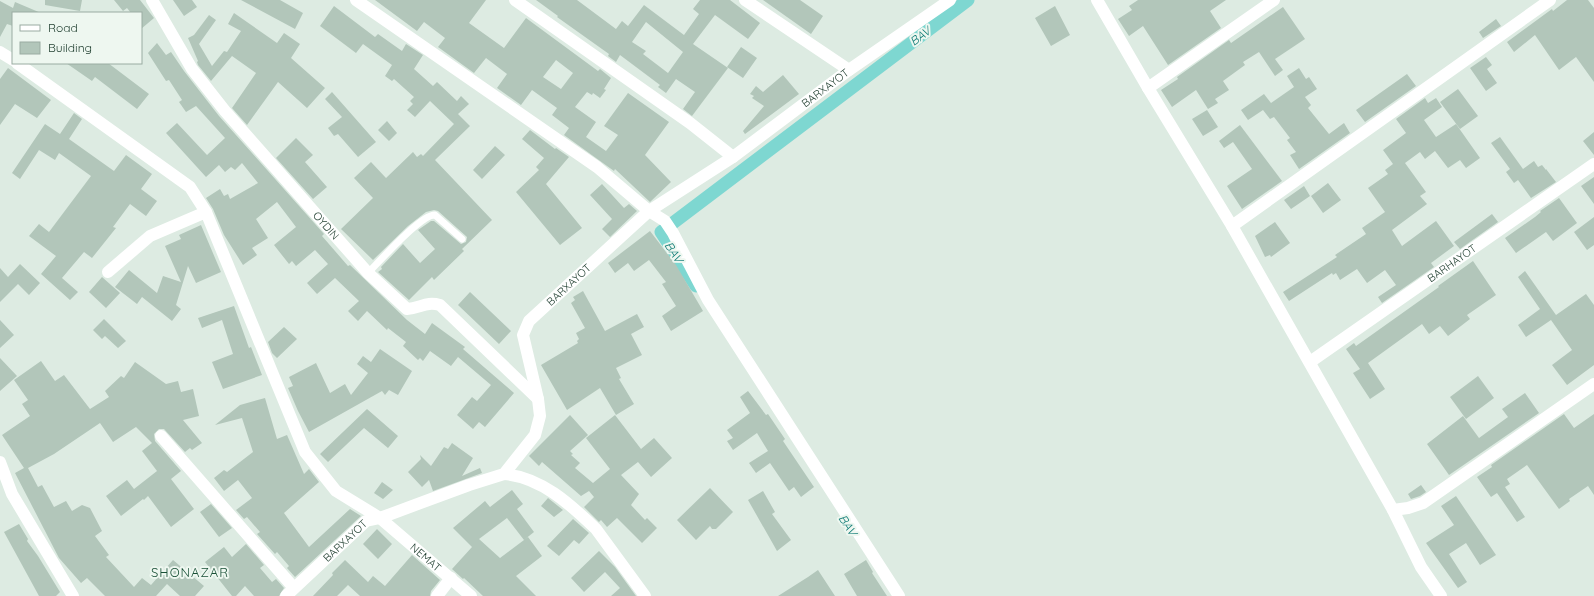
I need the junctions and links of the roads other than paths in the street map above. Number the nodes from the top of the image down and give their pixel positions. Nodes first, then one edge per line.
1 (152, 0) edge
2 (356, 0) edge
3 (515, 0) edge
4 (745, 0) edge
5 (950, 0) edge
6 (1097, 0) edge
7 (1274, 0) edge
8 (1550, 0) edge
9 (0, 52) edge
10 (12, 59) edge
11 (18, 64) edge
12 (849, 70) junction
13 (1148, 88) junction
14 (733, 157) junction
15 (1594, 164) edge
16 (649, 211) junction
17 (206, 212) junction
18 (1232, 226) junction
19 (462, 239) dead end
20 (108, 272) dead end
21 (368, 273) junction
22 (1310, 362) junction
23 (1594, 384) edge
24 (538, 399) junction
25 (161, 436) dead end
26 (0, 462) edge
27 (504, 474) junction
28 (1393, 510) junction
29 (380, 518) junction
30 (451, 578) junction
31 (290, 592) edge
32 (73, 596) edge
33 (437, 596) edge
34 (471, 596) edge
35 (645, 596) edge
36 (899, 596) edge
37 (1441, 596) edge

1 - 21 street, OYDIN
2 - 16 street
3 - 14 street
4 - 12 street
5 - 12 street, BARXAYOT
6 - 13 street
7 - 13 street
8 - 18 street
9 - 10 street
11 - 17 street, NEMAT
12 - 14 street, BARXAYOT
13 - 18 street
14 - 16 street, BARXAYOT
15 - 22 street, BARHAYOT
16 - 24 street, BARXAYOT
16 - 36 street
17 - 20 street
17 - 29 street, NEMAT
18 - 22 street
19 - 21 lane
21 - 24 street, OYDIN
22 - 28 street
23 - 28 street
24 - 27 street, BARXAYOT
25 - 31 street
26 - 32 street
27 - 29 street, BARXAYOT
27 - 35 street
28 - 37 street
29 - 30 street, NEMAT
29 - 31 street, BARXAYOT
30 - 33 street
30 - 34 street, NEMAT

